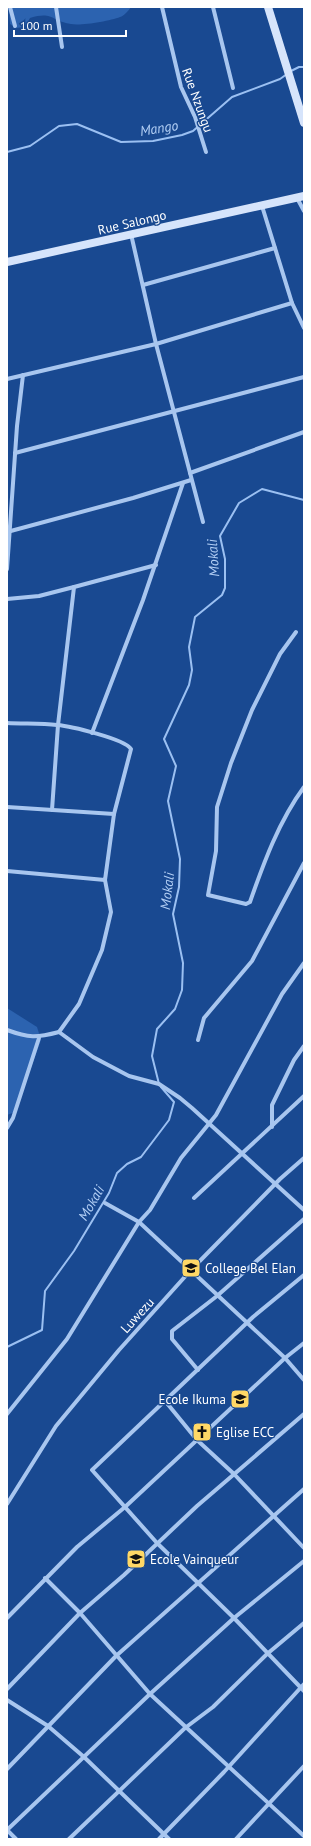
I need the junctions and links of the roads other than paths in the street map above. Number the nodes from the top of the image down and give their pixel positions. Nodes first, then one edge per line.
1 (10, 7) edge
2 (56, 7) edge
3 (162, 7) edge
4 (213, 7) edge
5 (268, 7) edge
6 (15, 26) dead end
7 (62, 47) dead end
8 (233, 88) dead end
9 (304, 123) edge
10 (206, 152) dead end
11 (301, 197) edge
12 (262, 205) junction
13 (304, 211) edge
14 (131, 234) junction
15 (275, 248) junction
16 (7, 262) edge
17 (143, 285) junction
18 (292, 303) junction
19 (304, 328) edge
20 (156, 344) junction
21 (23, 376) junction
22 (304, 377) edge
23 (7, 379) edge
24 (174, 411) junction
25 (304, 432) edge
26 (15, 453) junction
27 (190, 473) junction
28 (192, 480) junction
29 (183, 483) junction
30 (203, 522) dead end
31 (8, 532) edge
32 (156, 565) junction
33 (7, 569) edge
34 (74, 587) junction
35 (7, 599) edge
36 (296, 632) dead end
37 (7, 723) edge
38 (58, 725) junction
39 (92, 733) junction
40 (304, 787) edge
41 (7, 808) edge
42 (52, 810) junction
43 (114, 814) junction
44 (304, 863) edge
45 (7, 871) edge
46 (105, 880) junction
47 (304, 963) edge
48 (7, 1030) edge
49 (59, 1032) junction
50 (39, 1038) junction
51 (198, 1040) dead end
52 (304, 1046) edge
53 (304, 1096) edge
54 (210, 1124) junction
55 (272, 1127) junction
56 (7, 1128) edge
57 (242, 1154) junction
58 (304, 1158) edge
59 (275, 1184) junction
60 (194, 1198) dead end
61 (105, 1203) dead end
62 (304, 1210) edge
63 (304, 1219) edge
64 (139, 1222) junction
65 (191, 1270) junction
66 (304, 1275) edge
67 (217, 1296) junction
68 (248, 1322) junction
69 (304, 1343) edge
70 (285, 1358) junction
71 (198, 1370) junction
72 (304, 1380) edge
73 (166, 1402) junction
74 (7, 1414) edge
75 (304, 1414) edge
76 (197, 1440) junction
77 (234, 1474) junction
78 (304, 1489) edge
79 (7, 1504) edge
80 (125, 1507) junction
81 (274, 1516) junction
82 (157, 1543) junction
83 (304, 1548) edge
84 (304, 1561) edge
85 (45, 1578) junction
86 (198, 1583) junction
87 (80, 1613) junction
88 (7, 1618) edge
89 (234, 1618) junction
90 (304, 1623) edge
91 (268, 1654) junction
92 (116, 1656) junction
93 (304, 1684) edge
94 (7, 1689) edge
95 (302, 1689) edge
96 (150, 1694) junction
97 (7, 1700) edge
98 (48, 1726) junction
99 (185, 1728) junction
100 (84, 1757) junction
101 (304, 1766) edge
102 (229, 1767) junction
103 (7, 1769) edge
104 (119, 1791) junction
105 (269, 1802) junction
106 (7, 1830) edge
107 (164, 1834) junction
108 (303, 1837) edge
109 (16, 1839) edge
110 (69, 1839) edge
111 (159, 1839) edge
112 (169, 1839) edge
113 (236, 1839) edge

1 - 6 street
2 - 7 street
3 - 10 street, Rue Nzungu
4 - 8 street
5 - 9 street
11 - 12 street, Rue Salongo
11 - 13 street
12 - 14 street, Rue Salongo
12 - 15 street
14 - 16 street, Rue Salongo
14 - 17 street
15 - 17 street
15 - 18 street
17 - 20 street
18 - 19 street
18 - 20 street
20 - 21 street
20 - 24 street
21 - 23 street
21 - 26 street
22 - 24 street
24 - 26 street
24 - 27 street
25 - 27 street
26 - 31 street
27 - 28 street
28 - 29 street
28 - 30 street
29 - 31 street
29 - 32 street
31 - 33 street
32 - 34 street
32 - 39 street
34 - 35 street
34 - 38 street
36 - 40 street
37 - 38 street
38 - 39 street
38 - 42 street
39 - 43 street
41 - 42 street
42 - 43 street
43 - 46 street
44 - 51 street
45 - 46 street
46 - 49 street
47 - 54 street
48 - 50 street
49 - 50 street
49 - 54 street
50 - 56 street
52 - 55 street
53 - 55 street
54 - 57 street
54 - 64 street
55 - 57 street
57 - 59 street
57 - 60 street
58 - 59 street, Luwezu
59 - 62 street
59 - 65 street, Luwezu
61 - 64 street
63 - 67 street
64 - 65 street
64 - 74 street
65 - 67 street
65 - 79 street, Luwezu
66 - 68 street
67 - 68 street
67 - 71 street
68 - 70 street
68 - 71 street
69 - 70 street
70 - 72 street
70 - 76 street
71 - 73 street
73 - 76 street
73 - 80 street
75 - 77 street
76 - 77 street
76 - 80 street
77 - 81 street
77 - 82 street
78 - 81 street
80 - 82 street
80 - 85 street
81 - 83 street
81 - 86 street
82 - 86 street
82 - 87 street
84 - 89 street
85 - 87 street
85 - 88 street
86 - 89 street
86 - 92 street
87 - 92 street
87 - 94 street
89 - 91 street
89 - 96 street
90 - 91 street
91 - 95 street
91 - 99 street
92 - 96 street
92 - 98 street
93 - 95 street
95 - 102 street
96 - 99 street
96 - 100 street
97 - 98 street
98 - 100 street
98 - 103 street
99 - 102 street
99 - 104 street
100 - 104 street
100 - 106 street
101 - 105 street
102 - 105 street
102 - 107 street
104 - 107 street
104 - 110 street
105 - 108 street
105 - 113 street
106 - 109 street
107 - 111 street
107 - 112 street

